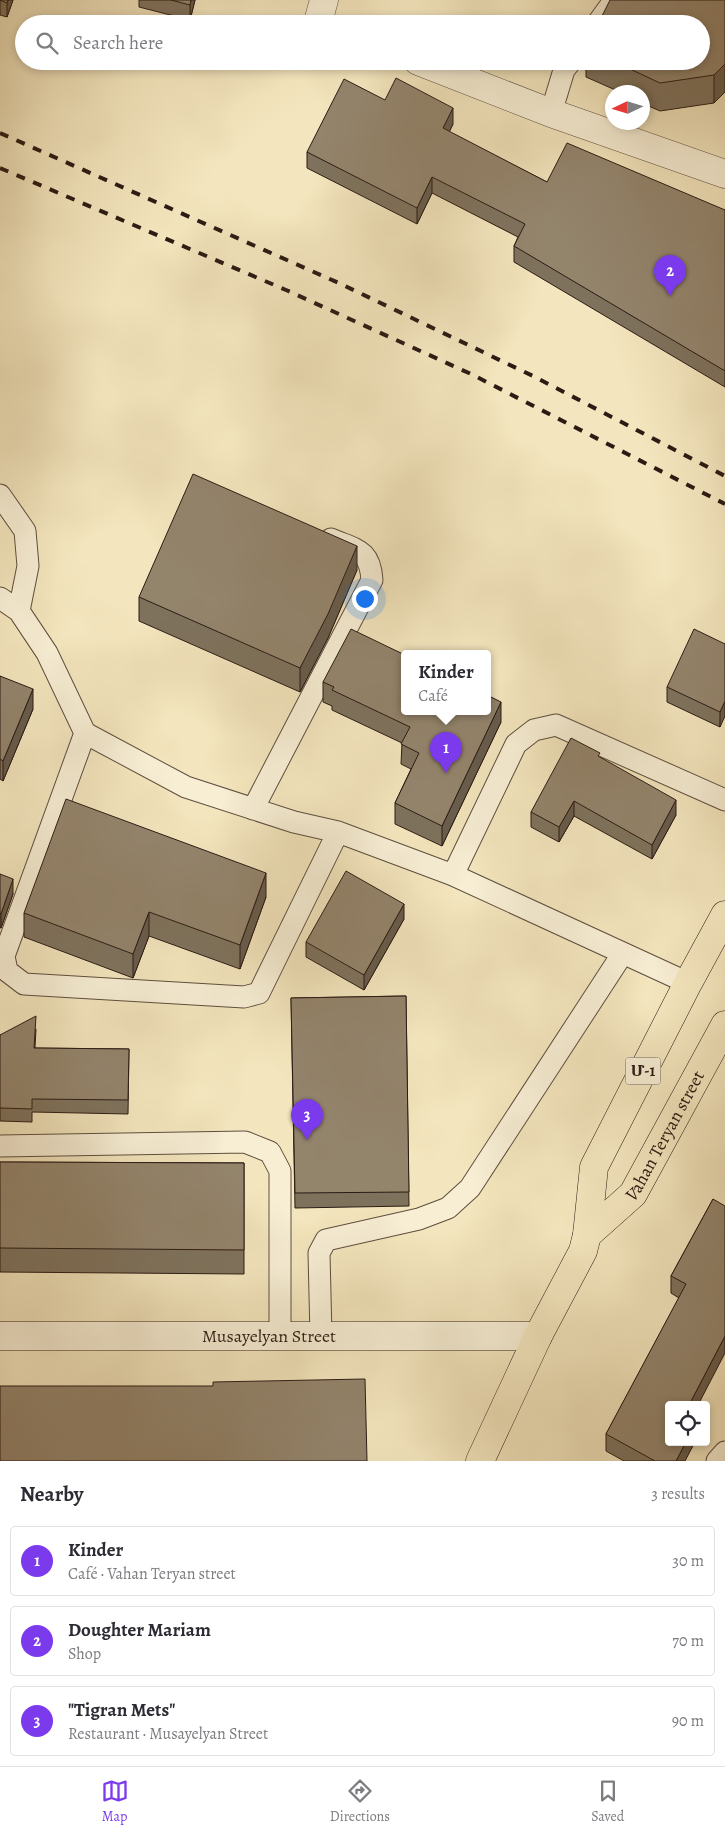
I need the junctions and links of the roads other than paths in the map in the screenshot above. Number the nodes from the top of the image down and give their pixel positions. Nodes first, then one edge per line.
1 (324, 0) edge
2 (617, 0) edge
3 (320, 15) edge
4 (604, 15) edge
5 (441, 70) edge
6 (564, 70) edge
7 (551, 113) junction
8 (725, 174) edge
9 (0, 495) edge
10 (311, 531) edge
11 (0, 598) edge
12 (19, 611) junction
13 (85, 733) junction
14 (725, 800) edge
15 (254, 809) junction
16 (338, 832) junction
17 (453, 875) junction
18 (725, 915) edge
19 (623, 953) junction
20 (688, 983) junction
21 (725, 1025) edge
22 (0, 1146) edge
23 (587, 1235) junction
24 (0, 1336) edge
25 (280, 1336) junction
26 (321, 1336) junction
27 (538, 1336) junction
28 (725, 1452) edge
29 (480, 1461) edge
30 (717, 1461) edge

1 - 3 street
2 - 4 lane
5 - 7 street
6 - 7 lane
7 - 8 street
9 - 12 lane
10 - 15 lane
11 - 12 lane
12 - 13 lane
13 - 15 lane
13 - 16 lane
14 - 17 lane
15 - 16 lane
16 - 17 lane
17 - 19 lane
18 - 20 highway, Vahan Teryan street / Մ-1
19 - 20 lane
19 - 26 lane
20 - 23 highway, Vahan Teryan street / Մ-1
21 - 23 highway, Vahan Teryan street / Մ-1
22 - 25 lane
23 - 27 highway, Vahan Teryan street / Մ-1
24 - 25 street, Musayelyan Street
25 - 26 street, Musayelyan Street
26 - 27 street, Musayelyan Street
27 - 29 highway, Vahan Teryan street / Մ-1
28 - 30 lane

